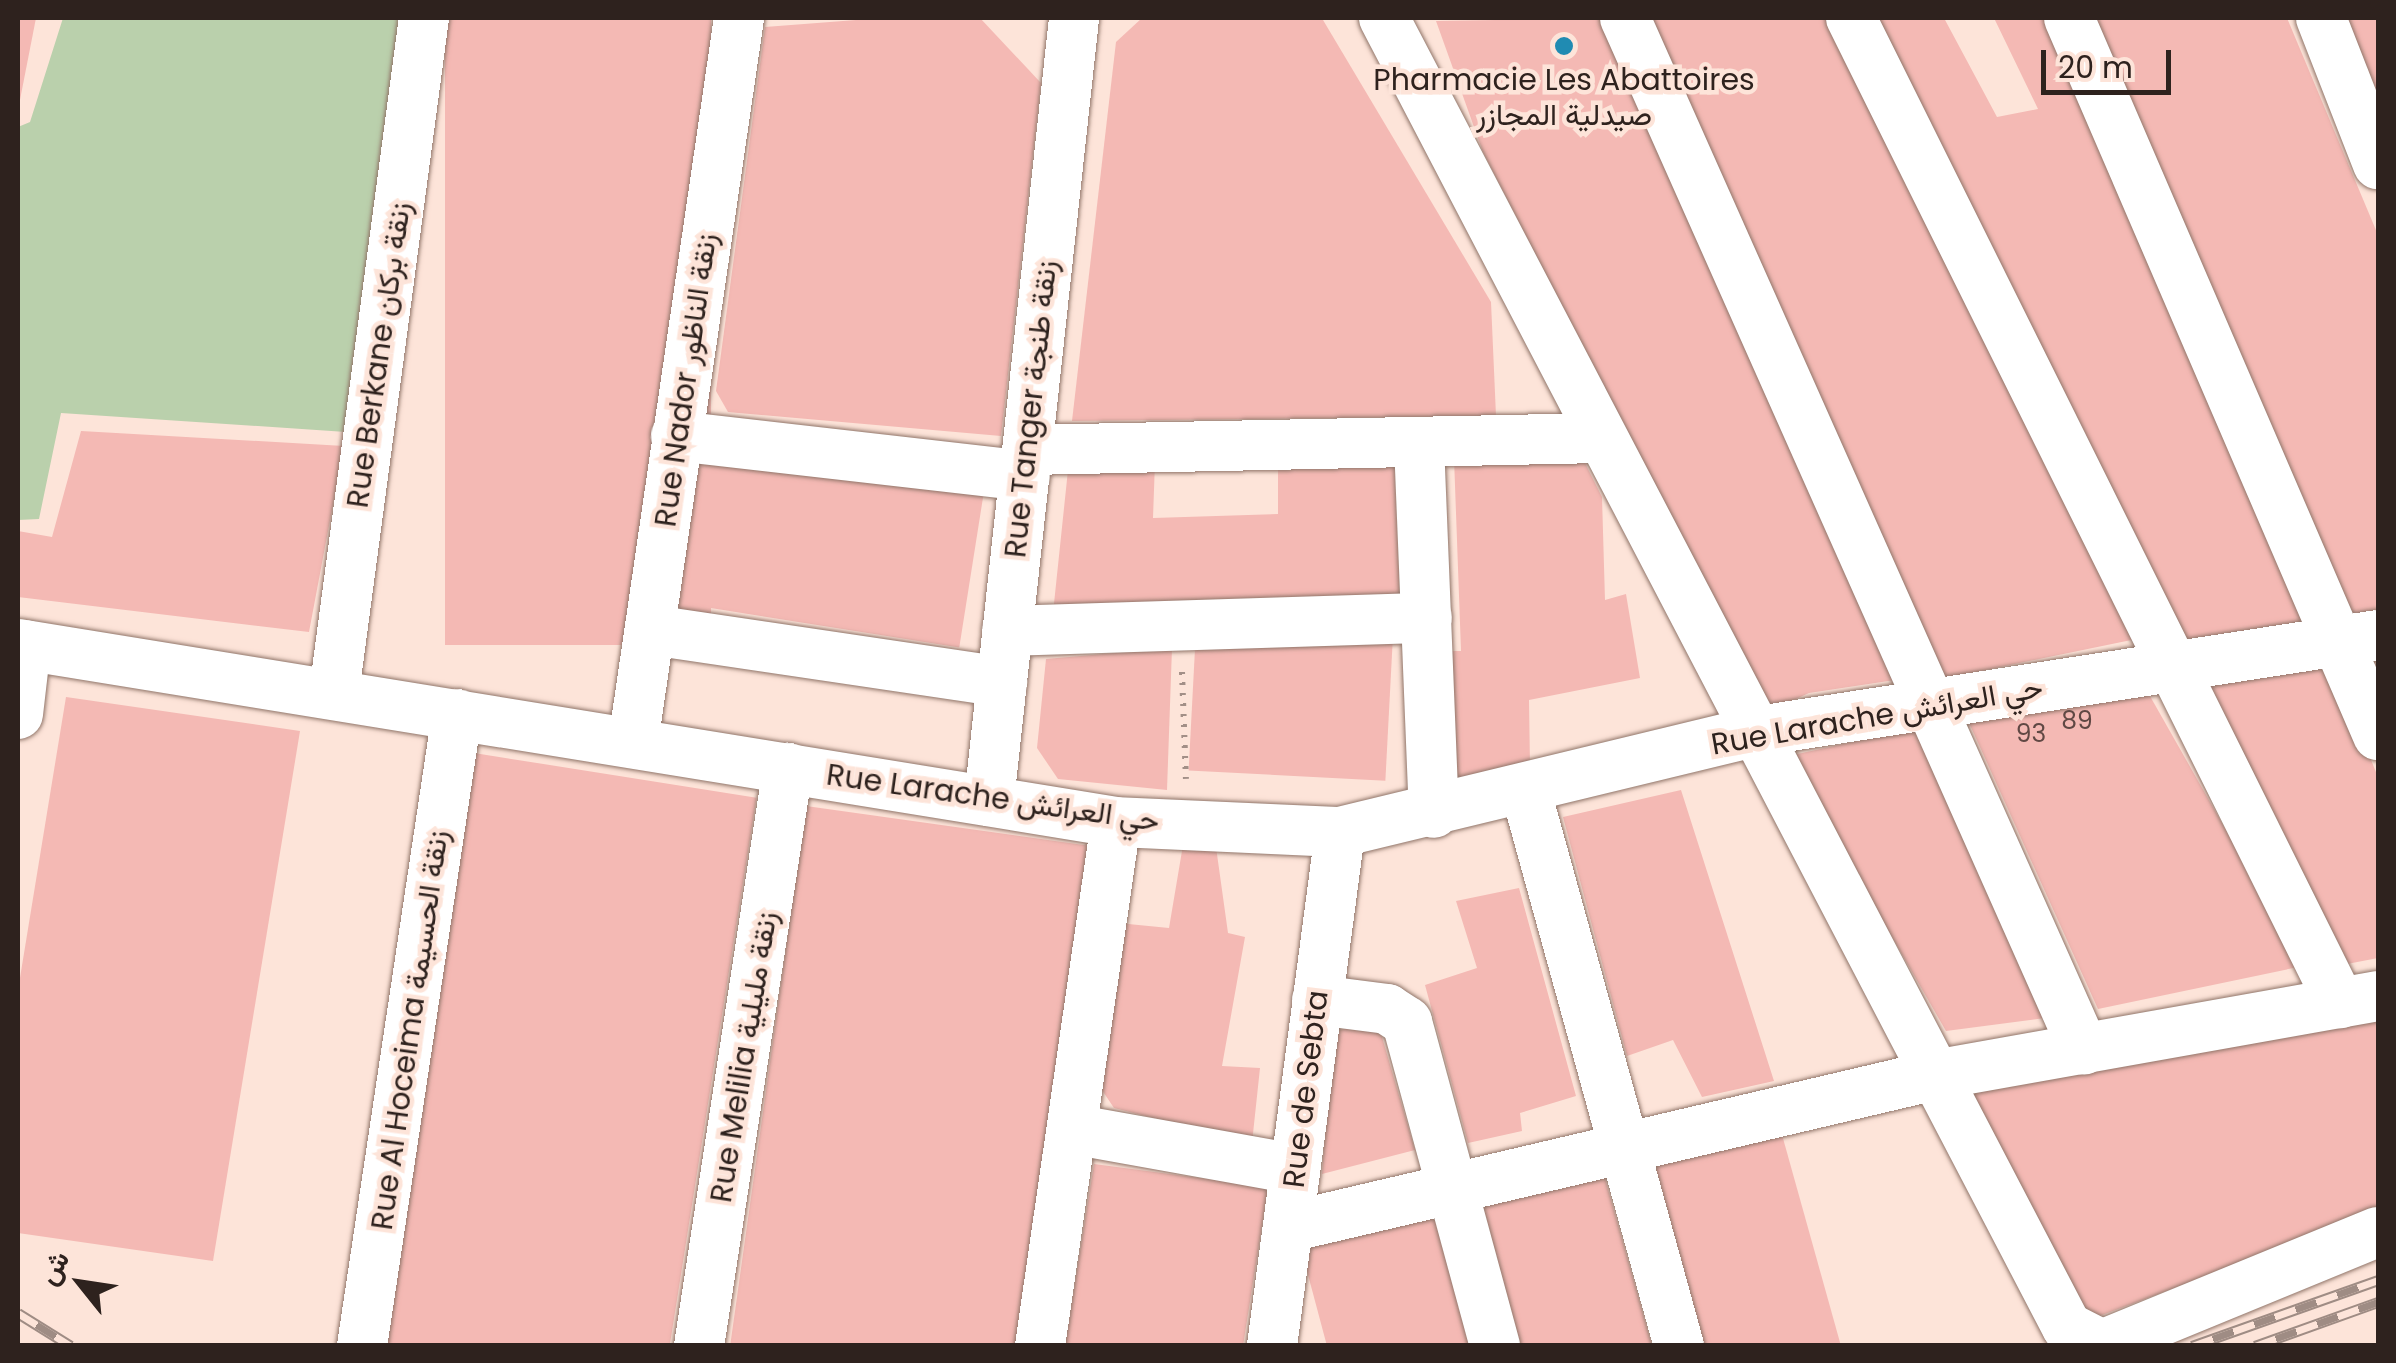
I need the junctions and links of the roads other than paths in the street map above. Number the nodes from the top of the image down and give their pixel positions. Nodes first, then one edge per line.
1 (424, 18) edge
2 (739, 18) edge
3 (1074, 18) edge
4 (1384, 18) edge
5 (1625, 18) edge
6 (1852, 18) edge
7 (2070, 18) edge
8 (2321, 18) edge
9 (2378, 164) edge
10 (676, 436) junction
11 (1599, 438) junction
12 (1419, 442) junction
13 (1026, 463) junction
14 (1427, 618) junction
15 (652, 630) junction
16 (1006, 631) junction
17 (2359, 638) edge
18 (22, 645) edge
19 (2170, 668) junction
20 (1002, 682) junction
21 (334, 693) junction
22 (1934, 704) junction
23 (18, 714) edge
24 (456, 714) junction
25 (1752, 732) junction
26 (2378, 735) edge
27 (633, 742) junction
28 (788, 768) junction
29 (1526, 792) junction
30 (989, 801) junction
31 (1434, 813) junction
32 (1116, 822) junction
33 (1340, 832) junction
34 (2359, 999) edge
35 (1317, 1000) junction
36 (2084, 1050) junction
37 (1940, 1074) junction
38 (1072, 1129) junction
39 (1622, 1144) junction
40 (1294, 1169) junction
41 (1452, 1185) junction
42 (1288, 1227) junction
43 (2378, 1232) edge
44 (362, 1346) edge
45 (699, 1346) edge
46 (1040, 1346) edge
47 (1272, 1346) edge
48 (1495, 1346) edge
49 (1679, 1346) edge

1 - 21 street, Rue Berkane زنقة بركان
2 - 10 street, Rue Nador زنقة الناظور
3 - 13 street, Rue Tanger زنقة طنجة
4 - 11 street
5 - 22 street
6 - 19 street
7 - 17 street
8 - 9 street
10 - 13 street
10 - 15 street, Rue Nador زنقة الناظور
11 - 12 street
11 - 25 street
12 - 13 street
12 - 14 street
13 - 16 street, Rue Tanger زنقة طنجة
14 - 16 street
14 - 31 street
15 - 20 street
15 - 27 street, Rue Nador زنقة الناظور
16 - 20 street, Rue Tanger زنقة طنجة
17 - 19 street, Rue Larache حي العرائش
17 - 26 street
18 - 21 street, Rue Larache حي العرائش
18 - 23 street
19 - 22 street, Rue Larache حي العرائش
19 - 34 street
20 - 30 street, Rue Tanger زنقة طنجة
21 - 24 street, Rue Larache حي العرائش
22 - 25 street, Rue Larache حي العرائش
22 - 36 street
24 - 27 street, Rue Larache حي العرائش
24 - 44 street, Rue Al Hoceima زنقة الحسيمة
25 - 29 street, Rue Larache حي العرائش
25 - 37 street
27 - 28 street, Rue Larache حي العرائش
28 - 30 street, Rue Larache حي العرائش
28 - 45 street, Rue Melilia زنقة مليلية
29 - 31 street, Rue Larache حي العرائش
29 - 39 street
30 - 32 street, Rue Larache حي العرائش
31 - 33 street, Rue Larache حي العرائش
32 - 33 street, Rue Larache حي العرائش
32 - 38 street
33 - 35 street, Rue de Sebta
34 - 36 street
35 - 40 street, Rue de Sebta
35 - 41 street
36 - 37 street
37 - 39 street
37 - 43 street
38 - 40 street
38 - 46 street
39 - 41 street
39 - 49 street
40 - 42 street, Rue de Sebta
41 - 42 street
41 - 48 street
42 - 47 street, Rue de Sebta

